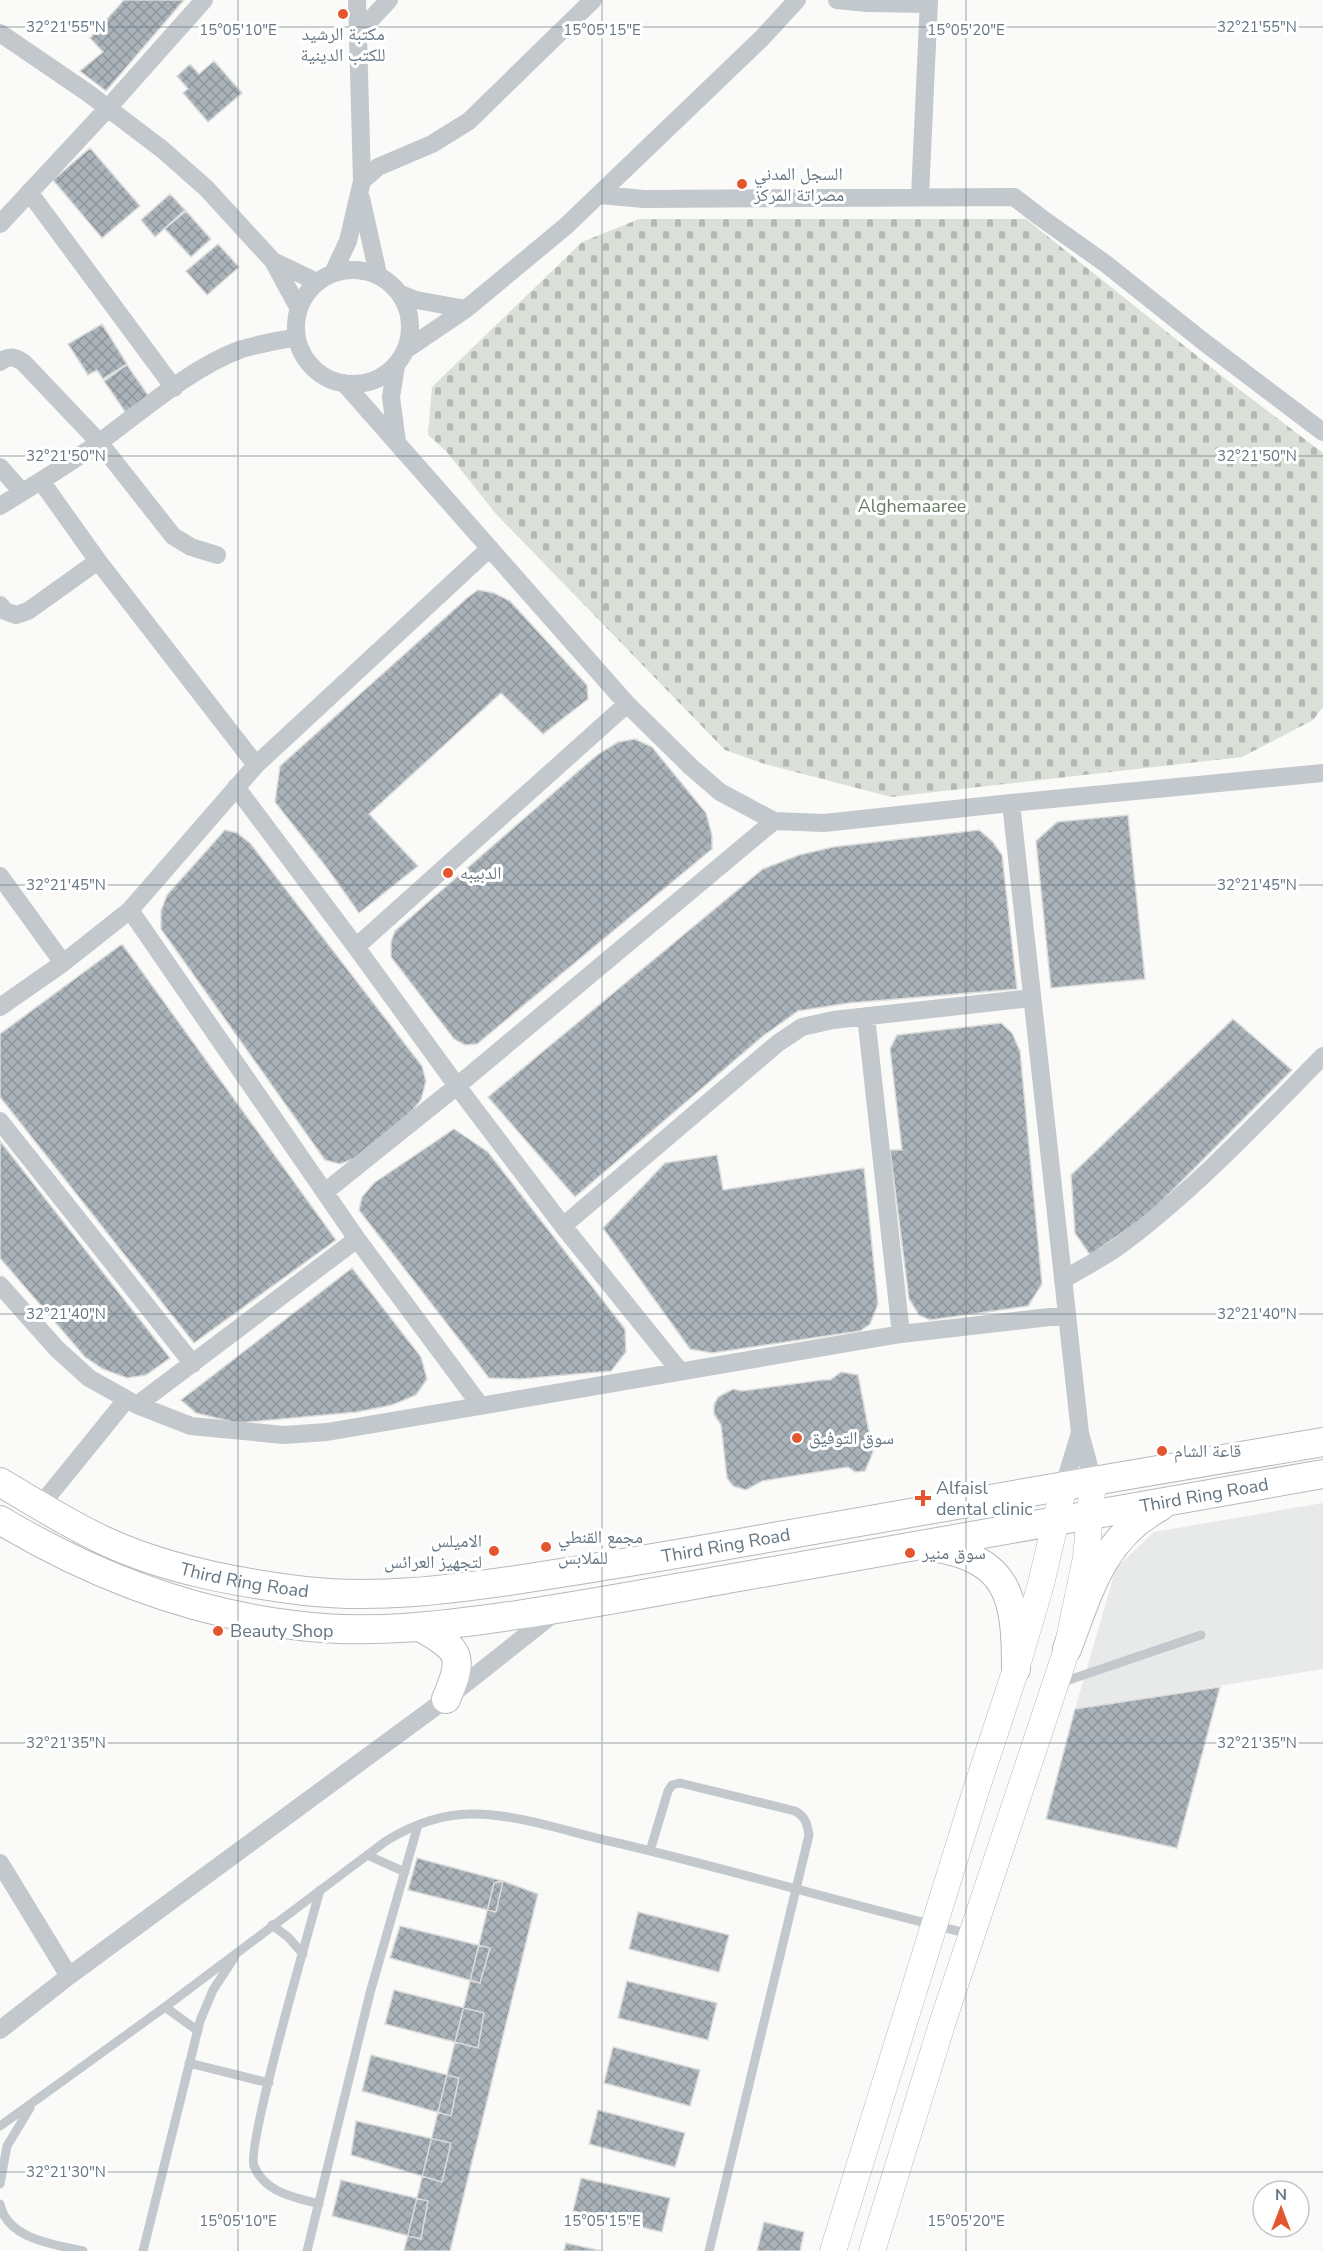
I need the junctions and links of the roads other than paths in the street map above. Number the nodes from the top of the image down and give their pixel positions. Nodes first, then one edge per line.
1 (204, 0) edge
2 (357, 0) edge
3 (389, 0) edge
4 (593, 0) edge
5 (797, 0) edge
6 (837, 0) edge
7 (929, 2) edge
8 (0, 33) edge
9 (358, 33) junction
10 (108, 108) junction
11 (361, 187) junction
12 (29, 192) junction
13 (600, 195) junction
14 (920, 196) junction
15 (0, 224) edge
16 (273, 261) junction
17 (378, 274) junction
18 (325, 277) junction
19 (401, 294) junction
20 (299, 309) junction
21 (466, 309) junction
22 (297, 337) junction
23 (407, 349) junction
24 (0, 362) edge
25 (396, 366) junction
26 (344, 383) junction
27 (174, 388) junction
28 (1323, 432) edge
29 (99, 442) junction
30 (398, 444) junction
31 (0, 467) edge
32 (41, 481) junction
33 (22, 492) junction
34 (0, 506) edge
35 (490, 548) junction
36 (217, 555) dead end
37 (98, 561) junction
38 (0, 605) edge
39 (627, 704) junction
40 (256, 765) junction
41 (1323, 773) edge
42 (237, 787) junction
43 (1011, 803) junction
44 (774, 821) junction
45 (0, 876) edge
46 (129, 910) junction
47 (356, 947) junction
48 (63, 963) junction
49 (1032, 998) junction
50 (0, 1007) edge
51 (866, 1016) junction
52 (1323, 1056) edge
53 (457, 1086) junction
54 (0, 1121) edge
55 (325, 1192) junction
56 (563, 1226) junction
57 (357, 1239) junction
58 (1064, 1280) junction
59 (0, 1285) edge
60 (1067, 1315) junction
61 (901, 1334) junction
62 (194, 1364) junction
63 (679, 1370) junction
64 (132, 1402) junction
65 (480, 1405) junction
66 (1080, 1434) junction
67 (1323, 1442) edge
68 (1323, 1474) edge
69 (1093, 1481) junction
70 (0, 1482) edge
71 (1065, 1485) junction
72 (1173, 1501) junction
73 (40, 1506) junction
74 (1090, 1516) junction
75 (0, 1520) edge
76 (1056, 1521) junction
77 (914, 1545) junction
78 (560, 1609) junction
79 (422, 1628) junction
80 (1201, 1635) dead end
81 (1067, 1649) junction
82 (1016, 1669) junction
83 (1055, 1685) junction
84 (446, 1699) junction
85 (418, 1825) junction
86 (650, 1851) junction
87 (367, 1856) junction
88 (0, 1863) edge
89 (405, 1872) junction
90 (795, 1889) junction
91 (320, 1890) junction
92 (272, 1925) junction
93 (935, 1926) junction
94 (973, 1935) junction
95 (243, 1947) junction
96 (303, 1954) junction
97 (69, 1976) junction
98 (165, 2007) junction
99 (0, 2030) edge
100 (198, 2031) junction
101 (189, 2063) junction
102 (269, 2084) junction
103 (34, 2101) junction
104 (0, 2126) edge
105 (0, 2178) edge
106 (0, 2204) edge
107 (319, 2204) junction
108 (83, 2251) edge
109 (143, 2251) edge
110 (308, 2251) edge
111 (709, 2251) edge
112 (833, 2251) edge
113 (872, 2251) edge

1 - 10 street
2 - 9 street
3 - 9 street
4 - 11 street
5 - 13 street
6 - 7 street
7 - 14 street
8 - 10 street
9 - 11 street
10 - 12 street
10 - 16 street
11 - 17 street
11 - 18 street
12 - 15 street
12 - 27 street
13 - 14 street
13 - 21 street
14 - 28 street
16 - 18 street
16 - 20 street
17 - 18 street
17 - 19 street
18 - 20 street
19 - 21 street
19 - 23 street
20 - 22 street
21 - 23 street
22 - 26 street
22 - 27 street
23 - 25 street
24 - 29 street
25 - 26 street
25 - 30 street
26 - 30 street
27 - 29 street
29 - 32 street
29 - 36 street
30 - 35 street
31 - 33 street
32 - 33 street
32 - 37 street
33 - 34 street
35 - 39 street
35 - 40 street
37 - 38 street
37 - 40 street
39 - 44 street
39 - 47 street
40 - 42 street
41 - 43 street
42 - 46 street
42 - 47 street
43 - 44 street
43 - 49 street
44 - 53 street
45 - 48 street
46 - 48 street
46 - 55 street
47 - 53 street
48 - 50 street
49 - 51 street
49 - 58 street
51 - 56 street
51 - 61 street
52 - 58 street
53 - 55 street
53 - 56 street
54 - 62 street
55 - 57 street
56 - 63 street
57 - 62 street
57 - 65 street
58 - 60 street
59 - 64 street
60 - 61 street
60 - 66 street
61 - 63 street
62 - 64 street
63 - 65 street
64 - 65 street
64 - 73 street
66 - 69 street
66 - 71 street
67 - 69 main road, Third Ring Road
68 - 72 main road, Third Ring Road
69 - 71 main road, Third Ring Road
69 - 74 street
70 - 73 main road, Third Ring Road
71 - 73 main road, Third Ring Road
71 - 76 street
72 - 74 main road, Third Ring Road
72 - 81 main road
74 - 76 main road, Third Ring Road
74 - 81 street
75 - 79 main road, Third Ring Road
76 - 77 main road, Third Ring Road
76 - 82 street
77 - 78 main road, Third Ring Road
77 - 82 main road
78 - 79 main road, Third Ring Road
78 - 84 street
79 - 84 main road
80 - 83 lane
81 - 83 street
82 - 93 street
83 - 94 street
84 - 97 street
85 - 86 lane
85 - 87 lane
85 - 89 lane
86 - 90 lane
86 - 90 lane
87 - 89 lane
87 - 91 lane
88 - 97 street
89 - 107 lane
90 - 93 lane
90 - 111 lane
91 - 92 lane
91 - 96 lane
92 - 95 lane
92 - 96 lane
93 - 94 lane
93 - 112 street
94 - 113 street
95 - 98 lane
95 - 100 lane
96 - 102 lane
97 - 99 street
98 - 100 lane
98 - 103 lane
100 - 101 lane
101 - 102 lane
101 - 109 lane
102 - 107 lane
103 - 104 lane
103 - 105 lane
106 - 108 lane
107 - 110 lane

